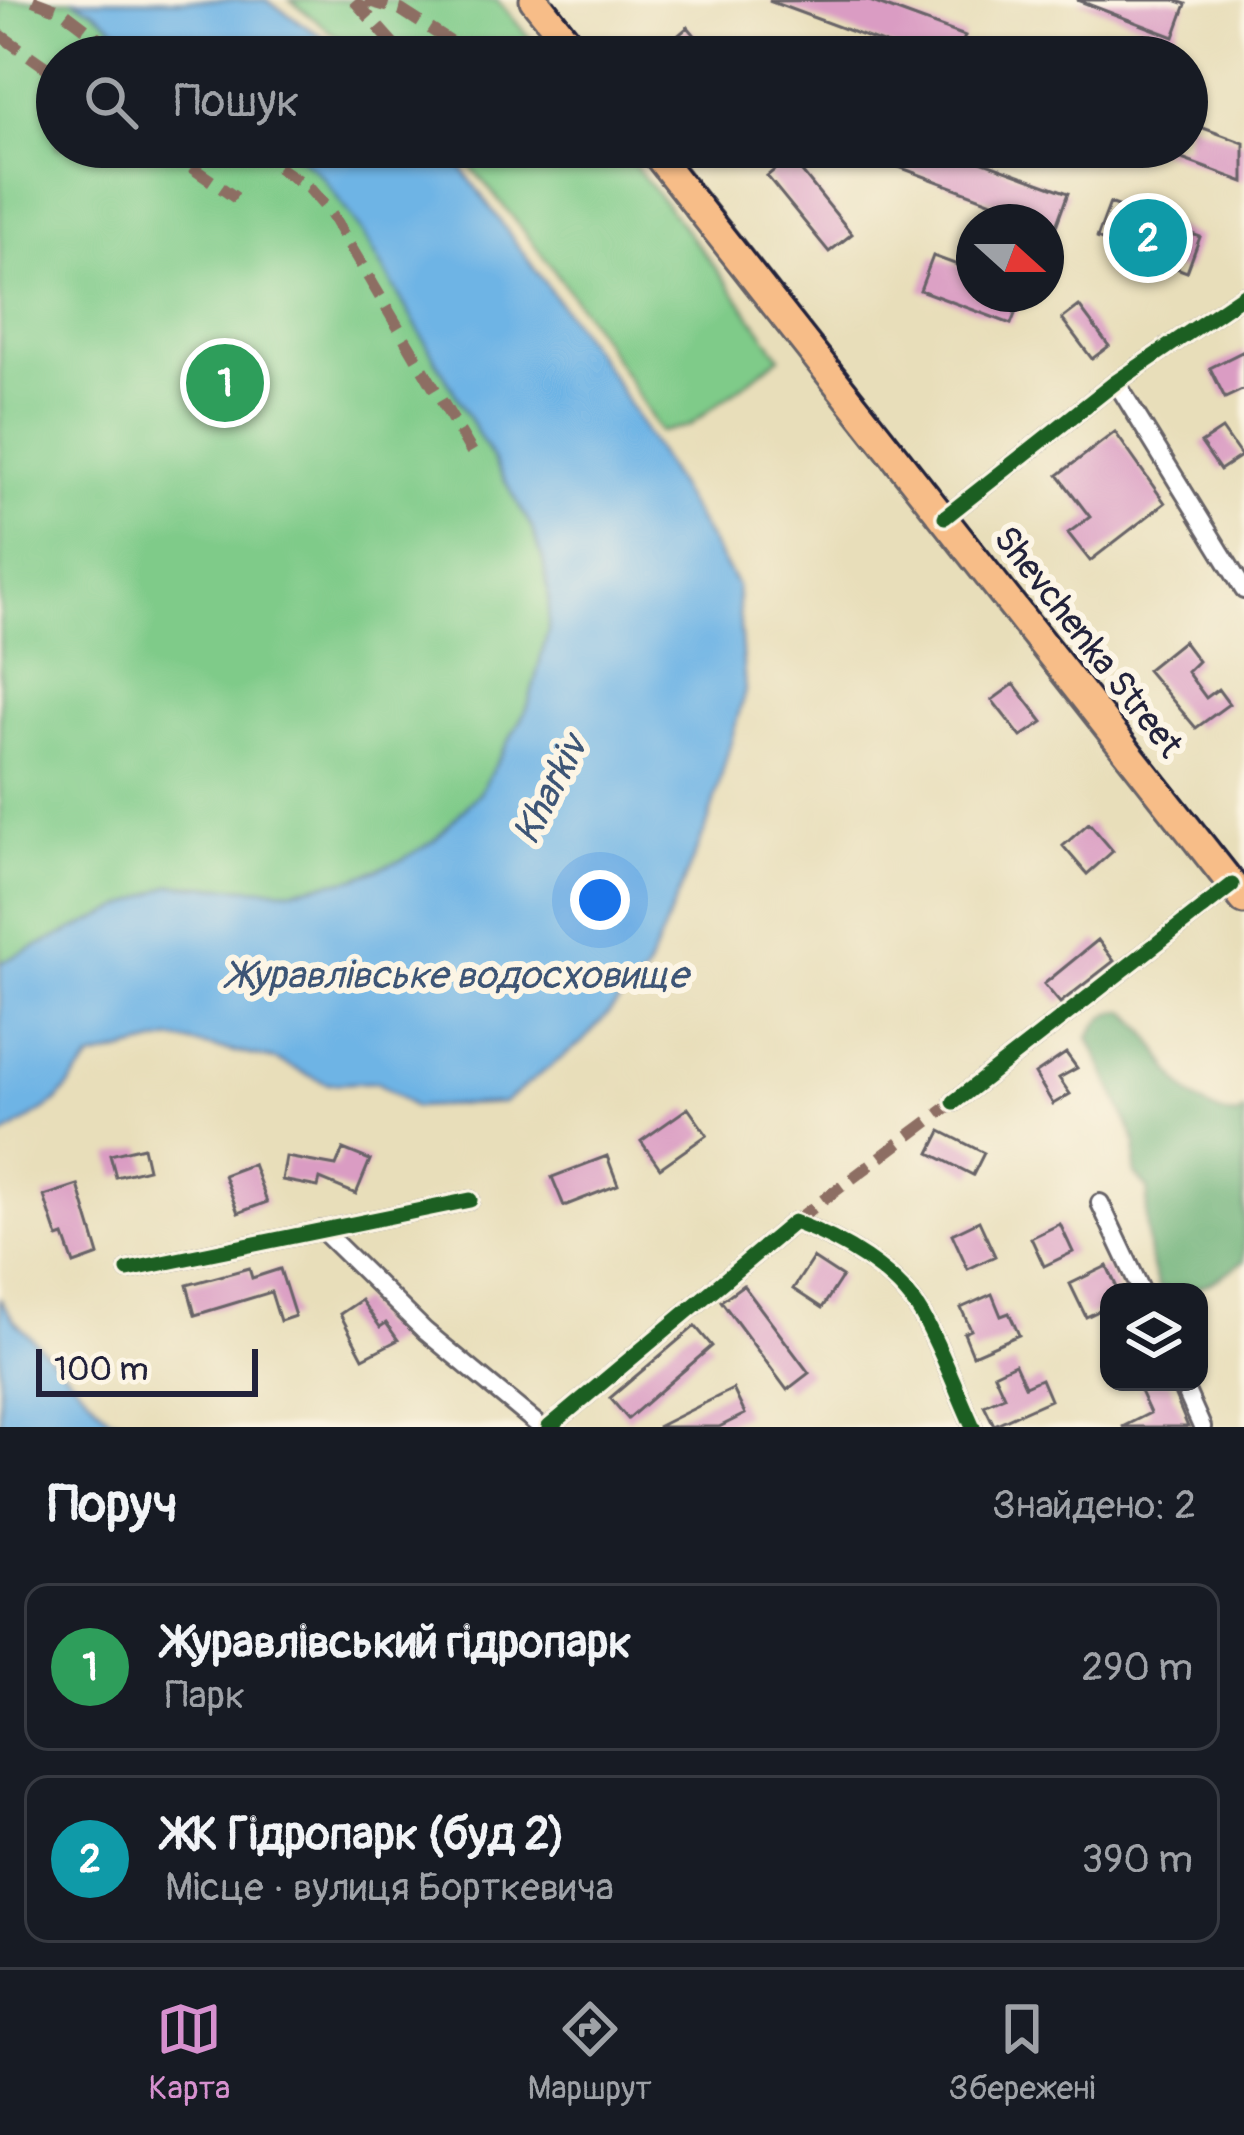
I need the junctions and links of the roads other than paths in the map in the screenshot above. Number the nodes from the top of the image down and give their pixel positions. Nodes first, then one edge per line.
1 (534, 0) edge
2 (563, 36) edge
3 (668, 168) edge
4 (1244, 295) edge
5 (1116, 382) junction
6 (945, 517) junction
7 (1244, 590) edge
8 (1238, 892) edge
9 (954, 1102) dead end
10 (470, 1200) dead end
11 (1100, 1203) dead end
12 (322, 1230) junction
13 (128, 1270) dead end
14 (1138, 1283) edge
15 (1187, 1391) edge
16 (545, 1427) edge
17 (973, 1427) edge
18 (1202, 1427) edge

1 - 2 main road
3 - 6 main road, Shevchenka Street
4 - 5 street
5 - 6 street
5 - 7 street
6 - 8 main road, Shevchenka Street
8 - 9 street
10 - 12 street
11 - 14 street
12 - 13 street
12 - 16 street
15 - 18 street
16 - 17 street

